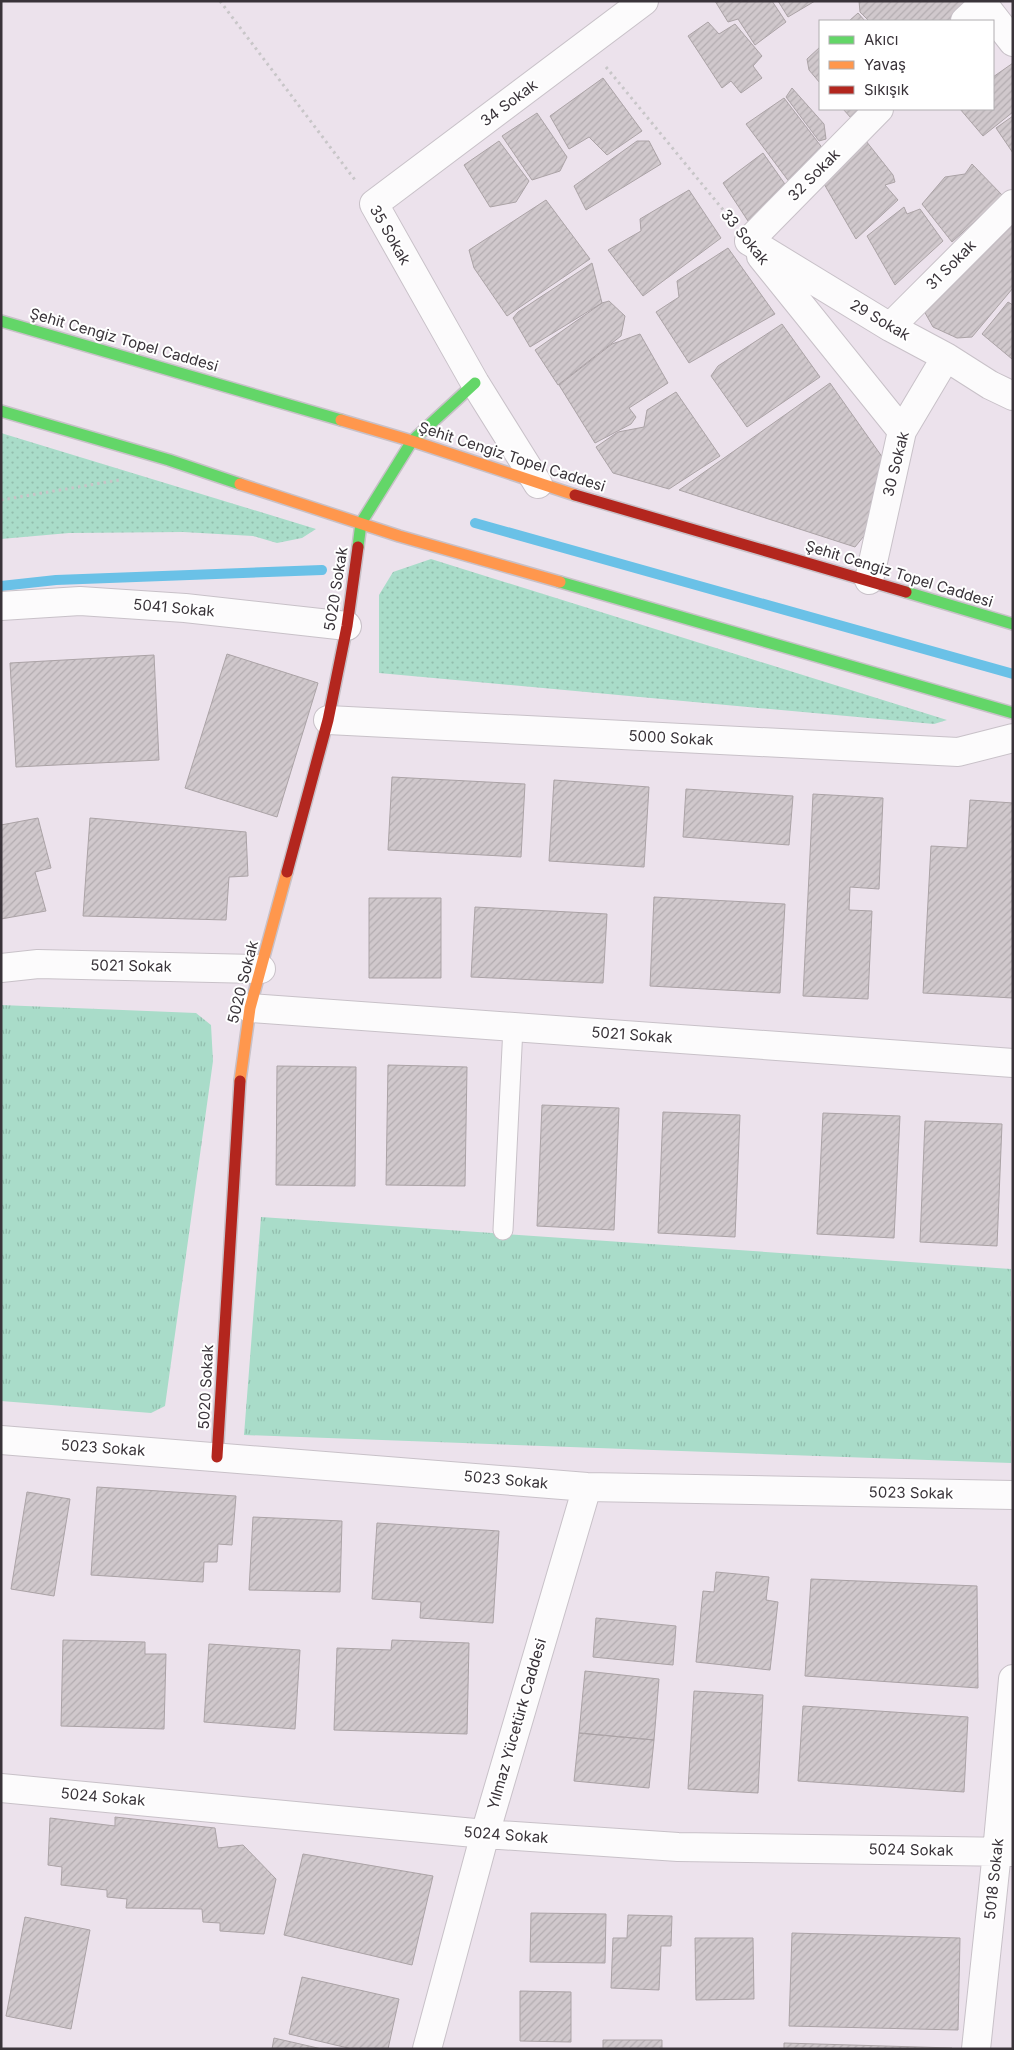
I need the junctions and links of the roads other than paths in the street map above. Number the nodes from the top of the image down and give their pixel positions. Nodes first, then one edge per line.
1 (644, 1) edge
2 (976, 9) edge
3 (988, 20) edge
4 (994, 25) edge
5 (1013, 42) edge
6 (878, 110) edge
7 (374, 204) joint
8 (1013, 204) edge
9 (749, 241) junction
10 (1, 320) edge
11 (890, 327) junction
12 (946, 357) junction
13 (475, 383) junction
14 (1013, 396) edge
15 (1, 411) edge
16 (902, 431) junction
17 (412, 441) junction
18 (538, 484) junction
19 (361, 523) junction
20 (869, 580) junction
21 (1, 606) edge
22 (1013, 624) edge
23 (347, 626) junction
24 (1013, 713) edge
25 (328, 720) junction
26 (1013, 738) edge
27 (1, 968) edge
28 (261, 969) junction
29 (250, 1008) junction
30 (513, 1027) junction
31 (1013, 1063) edge
32 (503, 1230) dead end
33 (1, 1440) edge
34 (217, 1457) junction
35 (587, 1487) junction
36 (1013, 1495) edge
37 (1013, 1679) edge
38 (1, 1788) edge
39 (485, 1834) junction
40 (1005, 1852) edge
41 (426, 2049) edge
42 (976, 2049) edge

1 - 7 street, 34 Sokak
2 - 3 street
4 - 5 street
6 - 9 street, 32 Sokak
7 - 13 street, 35 Sokak
8 - 11 street, 31 Sokak
9 - 11 street, 29 Sokak
9 - 16 street, 33 Sokak
10 - 17 main road, Şehit Cengiz Topel Caddesi
11 - 12 street, 29 Sokak
12 - 14 street, 29 Sokak
12 - 16 street, 30 Sokak
13 - 17 main road
13 - 18 street, 35 Sokak
15 - 19 main road
16 - 20 street, 30 Sokak
17 - 18 main road, Şehit Cengiz Topel Caddesi
17 - 19 main road
18 - 20 main road, Şehit Cengiz Topel Caddesi
19 - 23 main road, 5020 Sokak
19 - 24 main road
20 - 22 main road, Şehit Cengiz Topel Caddesi
21 - 23 street, 5041 Sokak
23 - 25 main road, 5020 Sokak
25 - 26 street, 5000 Sokak
25 - 28 main road, 5020 Sokak
27 - 28 street, 5021 Sokak
28 - 29 main road, 5020 Sokak
29 - 30 street, 5021 Sokak
29 - 34 main road, 5020 Sokak
30 - 31 street, 5021 Sokak
30 - 32 lane
33 - 34 street, 5023 Sokak
34 - 35 street, 5023 Sokak
35 - 36 street, 5023 Sokak
35 - 39 street, Yılmaz Yücetürk Caddesi
37 - 40 street, 5018 Sokak
38 - 39 street, 5024 Sokak
39 - 40 street, 5024 Sokak
39 - 41 street, Yılmaz Yücetürk Caddesi
40 - 42 street, 5018 Sokak

